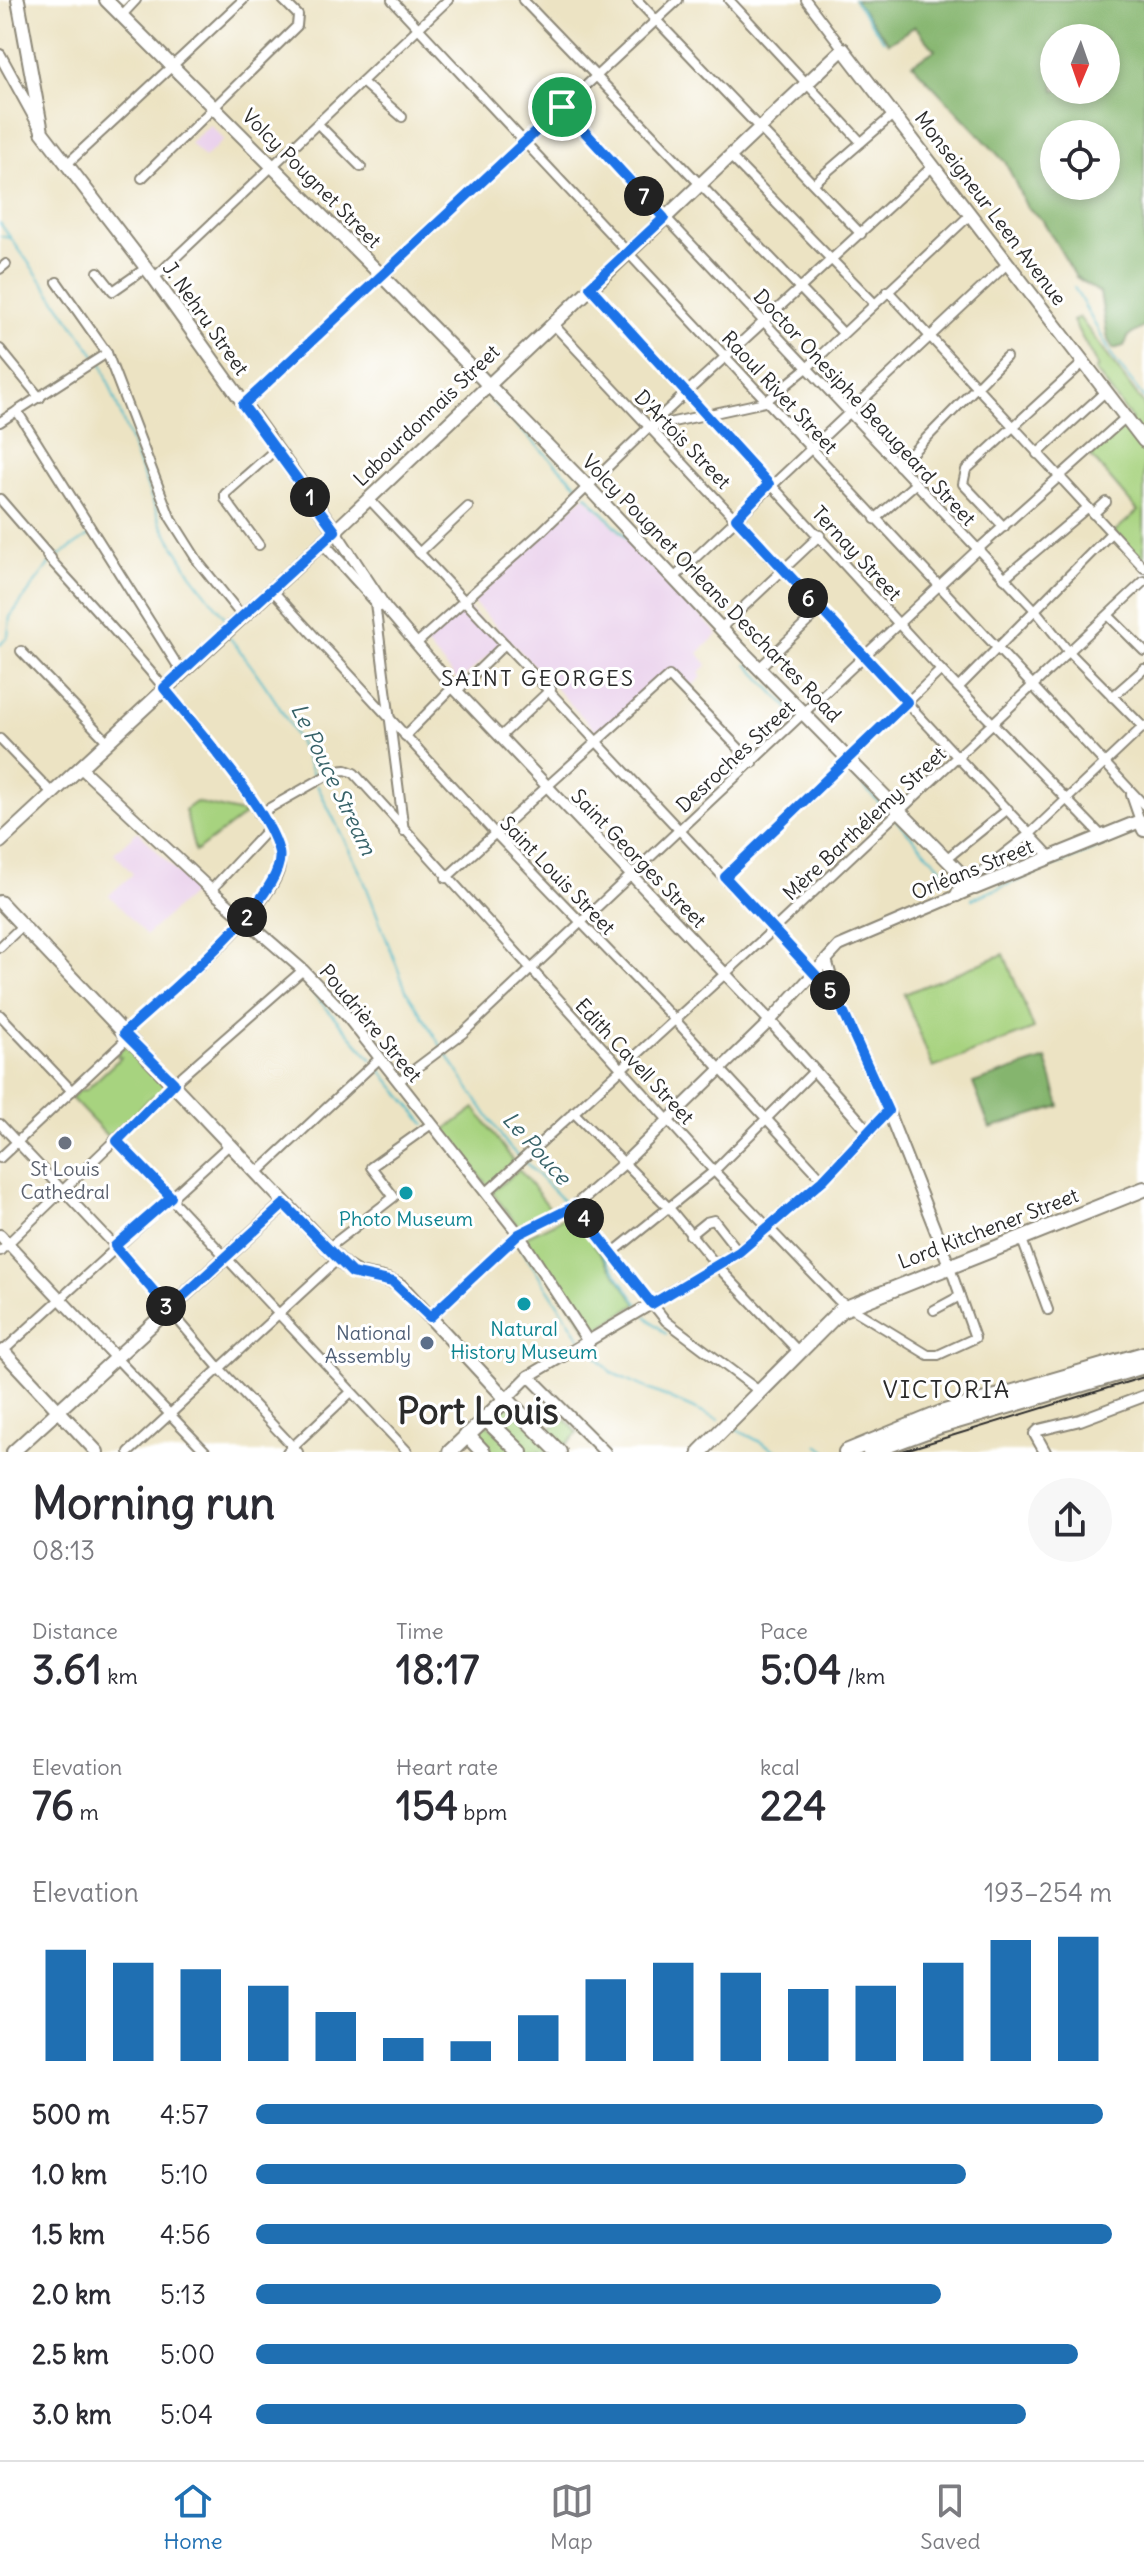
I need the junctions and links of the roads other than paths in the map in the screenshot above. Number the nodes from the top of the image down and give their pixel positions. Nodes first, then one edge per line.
1 (18, 0) edge
2 (106, 0) edge
3 (136, 0) edge
4 (243, 0) edge
5 (283, 0) edge
6 (392, 0) edge
7 (448, 0) edge
8 (523, 0) edge
9 (637, 0) edge
10 (678, 0) edge
11 (729, 0) edge
12 (806, 0) edge
13 (122, 15) junction
14 (656, 21) junction
15 (417, 29) junction
16 (843, 49) junction
17 (0, 55) edge
18 (172, 67) junction
19 (596, 77) junction
20 (808, 82) junction
21 (363, 83) junction
22 (212, 106) junction
23 (562, 107) junction
24 (894, 114) junction
25 (402, 117) dead end
26 (318, 124) junction
27 (760, 128) junction
28 (42, 132) junction
29 (521, 141) junction
30 (861, 142) junction
31 (730, 156) junction
32 (67, 164) junction
33 (933, 166) junction
34 (271, 167) junction
35 (361, 167) dead end
36 (142, 178) dead end
37 (814, 183) junction
38 (699, 185) junction
39 (971, 214) junction
40 (664, 218) junction
41 (861, 234) junction
42 (629, 252) junction
43 (834, 258) junction
44 (1007, 264) junction
45 (98, 272) dead end
46 (150, 273) junction
47 (382, 276) junction
48 (57, 282) dead end
49 (590, 287) junction
50 (801, 288) junction
51 (888, 291) junction
52 (875, 304) junction
53 (765, 322) junction
54 (552, 323) junction
55 (843, 333) junction
56 (929, 335) junction
57 (0, 349) edge
58 (107, 353) junction
59 (726, 356) junction
60 (1006, 357) dead end
61 (1084, 362) junction
62 (807, 368) junction
63 (488, 384) junction
64 (976, 389) junction
65 (1106, 391) junction
66 (687, 393) junction
67 (40, 398) junction
68 (765, 402) junction
69 (243, 405) junction
70 (17, 411) junction
71 (849, 412) junction
72 (707, 416) junction
73 (1125, 418) junction
74 (0, 422) edge
75 (649, 427) junction
76 (1013, 429) junction
77 (1144, 441) edge
78 (810, 448) junction
79 (275, 450) junction
80 (1037, 454) junction
81 (899, 466) junction
82 (1057, 476) junction
83 (769, 484) junction
84 (915, 484) junction
85 (585, 490) junction
86 (368, 498) junction
87 (0, 499) edge
88 (1106, 502) dead end
89 (468, 507) dead end
90 (1090, 511) junction
91 (736, 518) junction
92 (875, 519) junction
93 (1004, 527) junction
94 (335, 531) junction
95 (1111, 533) junction
96 (820, 535) junction
97 (322, 542) junction
98 (259, 545) dead end
99 (977, 550) junction
100 (419, 553) junction
101 (1144, 568) edge
102 (782, 569) junction
103 (355, 572) junction
104 (675, 577) junction
105 (1004, 578) junction
106 (1144, 581) edge
107 (938, 587) junction
108 (272, 590) junction
109 (466, 602) junction
110 (375, 603) junction
111 (386, 608) junction
112 (820, 610) junction
113 (1036, 611) junction
114 (1109, 616) junction
115 (237, 620) junction
116 (397, 621) junction
117 (900, 623) junction
118 (721, 628) junction
119 (381, 636) junction
120 (416, 644) junction
121 (505, 644) junction
122 (999, 647) junction
123 (21, 651) dead end
124 (1144, 651) edge
125 (1069, 652) junction
126 (863, 656) junction
127 (759, 668) junction
128 (1144, 669) edge
129 (941, 670) junction
130 (181, 671) junction
131 (154, 677) junction
132 (1034, 685) junction
133 (959, 687) junction
134 (164, 688) junction
135 (455, 689) junction
136 (551, 689) junction
137 (1112, 697) junction
138 (907, 702) junction
139 (391, 716) junction
140 (799, 717) junction
141 (993, 722) junction
142 (1144, 727) edge
143 (405, 736) junction
144 (500, 737) junction
145 (0, 739) edge
146 (597, 739) junction
147 (107, 741) junction
148 (959, 755) junction
149 (1103, 762) junction
150 (753, 763) junction
151 (844, 763) junction
152 (80, 767) junction
153 (545, 785) junction
154 (52, 793) junction
155 (1130, 793) junction
156 (1065, 797) junction
157 (1144, 805) edge
158 (1008, 809) junction
159 (259, 814) junction
160 (894, 816) junction
161 (1143, 823) edge
162 (268, 829) junction
163 (680, 830) junction
164 (404, 832) junction
165 (494, 832) junction
166 (1031, 833) junction
167 (1103, 837) junction
168 (0, 842) edge
169 (1052, 858) junction
170 (946, 859) junction
171 (956, 870) junction
172 (632, 876) junction
173 (725, 877) junction
174 (446, 878) junction
175 (972, 885) junction
176 (211, 890) junction
177 (957, 895) junction
178 (0, 902) edge
179 (246, 920) junction
180 (582, 922) junction
181 (22, 926) junction
182 (774, 929) junction
183 (0, 947) edge
184 (827, 963) junction
185 (303, 970) junction
186 (530, 971) junction
187 (724, 974) junction
188 (817, 974) junction
189 (837, 998) junction
190 (0, 1015) edge
191 (675, 1020) junction
192 (770, 1021) junction
193 (126, 1035) junction
194 (380, 1058) junction
195 (720, 1069) junction
196 (621, 1070) junction
197 (815, 1070) junction
198 (399, 1081) junction
199 (174, 1083) junction
200 (72, 1091) junction
201 (888, 1111) junction
202 (573, 1112) junction
203 (668, 1118) junction
204 (766, 1119) junction
205 (0, 1124) edge
206 (428, 1127) junction
207 (869, 1132) junction
208 (117, 1141) junction
209 (17, 1142) junction
210 (229, 1145) junction
211 (0, 1158) edge
212 (623, 1164) junction
213 (714, 1171) junction
214 (256, 1174) junction
215 (823, 1180) junction
216 (1144, 1189) edge
217 (63, 1191) junction
218 (487, 1192) junction
219 (171, 1197) junction
220 (284, 1204) junction
221 (575, 1206) junction
222 (670, 1209) junction
223 (769, 1228) junction
224 (519, 1234) junction
225 (690, 1235) junction
226 (1020, 1237) junction
227 (3, 1243) edge
228 (115, 1246) junction
229 (328, 1248) junction
230 (739, 1252) junction
231 (611, 1254) junction
232 (226, 1257) junction
233 (338, 1259) junction
234 (949, 1265) junction
235 (718, 1267) junction
236 (960, 1296) junction
237 (60, 1298) junction
238 (652, 1304) junction
239 (848, 1306) junction
240 (169, 1309) junction
241 (934, 1310) dead end
242 (1048, 1310) dead end
243 (278, 1316) junction
244 (430, 1317) junction
245 (586, 1344) junction
246 (798, 1351) junction
247 (2, 1352) edge
248 (1144, 1354) edge
249 (116, 1358) junction
250 (1144, 1366) edge
251 (220, 1369) junction
252 (529, 1376) junction
253 (350, 1393) junction
254 (756, 1395) junction
255 (1144, 1396) edge
256 (506, 1399) junction
257 (59, 1411) junction
258 (170, 1415) junction
259 (485, 1418) junction
260 (467, 1435) junction
261 (292, 1450) edge
262 (13, 1452) edge
263 (97, 1452) edge
264 (129, 1452) edge
265 (206, 1452) edge
266 (408, 1452) edge
267 (450, 1452) edge
268 (483, 1452) edge
269 (520, 1452) edge
270 (559, 1452) edge
271 (605, 1452) edge
272 (700, 1452) edge
273 (846, 1452) edge
274 (870, 1452) edge
275 (1045, 1452) edge

1 - 28 main road
2 - 13 main road, Volcy Pougnet Street
3 - 13 street
4 - 18 street
5 - 22 street
6 - 15 street, Raoul Rivet Street
7 - 15 street
8 - 19 street
9 - 14 street
10 - 14 street
11 - 20 street
12 - 16 street, Monseigneur Leen Avenue
13 - 18 main road, Volcy Pougnet Street
14 - 19 street
14 - 27 street
15 - 21 street
15 - 29 street, Raoul Rivet Street
16 - 20 main road, Labourdonnais Street
16 - 24 main road, Monseigneur Leen Avenue
17 - 28 street
18 - 22 main road, Volcy Pougnet Street
18 - 32 street
19 - 23 street
19 - 38 street
20 - 27 main road, Labourdonnais Street
20 - 30 street
21 - 25 street
21 - 26 street
22 - 34 main road, Volcy Pougnet Street
22 - 36 street
23 - 29 street
23 - 40 street, Doctor Onesiphe Beaugeard Street
24 - 30 street
24 - 33 main road, Monseigneur Leen Avenue
26 - 34 street
26 - 35 street
27 - 31 main road, Labourdonnais Street
27 - 37 street
28 - 32 main road, J. Nehru Street
29 - 42 street, Raoul Rivet Street
29 - 47 street
30 - 37 street
31 - 38 main road, Labourdonnais Street
31 - 43 street
32 - 46 main road, J. Nehru Street
33 - 39 main road, Monseigneur Leen Avenue
33 - 41 street
34 - 46 street
34 - 47 main road, Volcy Pougnet Street
37 - 41 street
38 - 40 main road, Labourdonnais Street
38 - 50 street
39 - 44 main road, Monseigneur Leen Avenue
39 - 51 street
40 - 42 main road, Labourdonnais Street
40 - 53 street, Doctor Onesiphe Beaugeard Street
41 - 43 street
42 - 49 main road, Labourdonnais Street
42 - 59 street, Raoul Rivet Street
43 - 50 street
43 - 52 street
44 - 56 street
44 - 61 main road, Monseigneur Leen Avenue
45 - 46 street
46 - 69 main road, J. Nehru Street
47 - 63 main road, Volcy Pougnet Street
47 - 69 street
48 - 58 street
49 - 54 main road, Labourdonnais Street
49 - 66 street, Ternay Street
50 - 53 street
50 - 55 street
51 - 52 street
51 - 56 street
52 - 55 street
53 - 59 street
53 - 62 street, Doctor Onesiphe Beaugeard Street
54 - 63 main road, Labourdonnais Street
54 - 75 street, D'Artois Street
55 - 62 street
56 - 64 street
56 - 71 street
57 - 67 street
58 - 67 street
58 - 115 street
59 - 66 street
59 - 68 street, Raoul Rivet Street
60 - 64 street
61 - 65 main road, Monseigneur Leen Avenue
61 - 76 street
62 - 68 street
62 - 71 street, Doctor Onesiphe Beaugeard Street
63 - 85 main road, Volcy Pougnet Orleans Deschartes Road
63 - 86 main road, Labourdonnais Street
64 - 76 street
64 - 81 street
65 - 73 main road, Monseigneur Leen Avenue
65 - 80 street
66 - 72 street, Ternay Street
66 - 75 street
67 - 70 street
68 - 72 street
68 - 78 street, Raoul Rivet Street
69 - 79 main road, J. Nehru Street
70 - 74 street
70 - 130 street
71 - 78 street
71 - 81 street, Doctor Onesiphe Beaugeard Street
72 - 75 street
72 - 83 street, Ternay Street
73 - 77 main road, Monseigneur Leen Avenue
73 - 82 street, Desroches Street
75 - 85 street
75 - 91 street, D'Artois Street
76 - 80 street
76 - 93 street
78 - 83 street
78 - 92 street, Raoul Rivet Street
79 - 94 main road, J. Nehru Street
79 - 98 street
80 - 82 street
81 - 84 street, Doctor Onesiphe Beaugeard Street
82 - 90 street
82 - 93 street, Desroches Street
83 - 91 street
83 - 96 street, Ternay Street
84 - 92 street
84 - 99 street, Doctor Onesiphe Beaugeard Street
85 - 104 main road, Volcy Pougnet Orleans Deschartes Road
85 - 109 street
86 - 94 main road, Labourdonnais Street
86 - 100 street
87 - 134 street
88 - 90 street
89 - 100 street
90 - 95 street
90 - 105 street
91 - 102 street, D'Artois Street
91 - 104 street
92 - 107 street, Raoul Rivet Street
93 - 99 street, Desroches Street
94 - 97 main road, Labourdonnais Street
94 - 103 street, Saint Georges Street
95 - 101 street
95 - 113 street
96 - 102 street
96 - 117 street, Ternay Street
97 - 103 street, Saint Georges Street
97 - 108 main road, Labourdonnais Street
99 - 105 street, Doctor Onesiphe Beaugeard Street
99 - 107 street, Desroches Street
100 - 109 street
102 - 112 street, D'Artois Street
102 - 118 street
103 - 110 street, Saint Georges Street
103 - 111 street, Saint Georges Street
104 - 118 main road, Volcy Pougnet Orleans Deschartes Road
105 - 113 street, Doctor Onesiphe Beaugeard Street
106 - 114 street, Mère Barthélemy Street
107 - 117 street, Desroches Street
107 - 122 street, Raoul Rivet Street
108 - 115 main road, Labourdonnais Street
108 - 139 street, Saint Louis Street
109 - 120 street
109 - 121 street
110 - 111 street, Saint Georges Street
110 - 119 street
111 - 116 street, Saint Georges Street
112 - 126 street, D'Artois Street
112 - 127 street
113 - 122 street
113 - 125 street, Doctor Onesiphe Beaugeard Street
114 - 124 street
114 - 125 street, Mère Barthélemy Street
115 - 130 main road, Labourdonnais Street
116 - 119 street
116 - 120 street, Saint Georges Street
117 - 126 street, Desroches Street
117 - 129 street, Ternay Street
118 - 127 main road, Volcy Pougnet Orleans Deschartes Road
119 - 139 street
120 - 135 street, Saint Georges Street
121 - 135 street
121 - 136 street
122 - 132 street, Raoul Rivet Street
122 - 133 street
123 - 147 street
125 - 132 street, Mère Barthélemy Street
125 - 137 street, Doctor Onesiphe Beaugeard Street
126 - 138 street, D'Artois Street
126 - 140 street, Desroches Street
127 - 140 main road, Volcy Pougnet Orleans Deschartes Road
128 - 137 street
129 - 133 street, Ternay Street
129 - 138 street
130 - 134 main road, Labourdonnais Street
131 - 131 street
131 - 134 street
132 - 141 street, Mère Barthélemy Street
132 - 149 street, Raoul Rivet Street
133 - 141 street, Ternay Street
134 - 147 main road, Labourdonnais Street
134 - 159 street
135 - 143 street
135 - 144 street, Saint Georges Street
136 - 144 street
136 - 146 street
137 - 142 street, Doctor Onesiphe Beaugeard Street
138 - 148 street, D'Artois Street
138 - 151 street
139 - 143 street, Saint Louis Street
139 - 164 street
140 - 150 street, Desroches Street
140 - 151 main road, Volcy Pougnet Orleans Deschartes Road
141 - 148 street, Mère Barthélemy Street
141 - 156 street, Ternay Street
142 - 149 street
143 - 165 street, Saint Louis Street
144 - 153 street, Saint Georges Street
145 - 154 street
146 - 150 street
146 - 153 street
146 - 163 street
147 - 152 main road, Labourdonnais Street
148 - 158 street, D'Artois Street
148 - 160 street, Mère Barthélemy Street
149 - 155 street, Raoul Rivet Street
149 - 156 street
150 - 163 street, Desroches Street
151 - 160 main road, Volcy Pougnet Orleans Deschartes Road
151 - 173 street
152 - 154 main road, Labourdonnais Street
152 - 176 street, Poudrière Street
153 - 165 street
153 - 172 street, Saint Georges Street
154 - 168 main road, Labourdonnais Street
155 - 157 street, Raoul Rivet Street
155 - 161 street
156 - 166 street
156 - 167 street, Ternay Street
158 - 166 street, D'Artois Street
158 - 170 street
159 - 162 street
159 - 164 street, Edith Cavell Street
160 - 170 main road, Volcy Pougnet Orleans Deschartes Road
160 - 182 street, Mère Barthélemy Street
161 - 167 main road, Orléans Street
162 - 176 street
162 - 179 street
163 - 172 street, Desroches Street
163 - 173 street
164 - 174 street, Edith Cavell Street
165 - 174 street
165 - 180 street, Saint Louis Street
166 - 169 street, D'Artois Street
166 - 175 street
167 - 169 main road, Orléans Street
169 - 175 main road, Orléans Street
170 - 171 main road, Volcy Pougnet Orleans Deschartes Road
171 - 175 main road, Volcy Pougnet Orleans Deschartes Road
171 - 177 main road
172 - 180 street, Desroches Street
172 - 187 street, Saint Georges Street
173 - 182 street
174 - 186 street, Edith Cavell Street
175 - 177 street, Orléans Street
176 - 179 street, Poudrière Street
177 - 184 street, Orléans Street
178 - 181 main road
179 - 185 street, Poudrière Street
179 - 193 street
180 - 186 street, Desroches Street
180 - 191 street, Saint Louis Street
181 - 183 street
181 - 193 main road
182 - 187 street, Mère Barthélemy Street
182 - 188 street
184 - 188 street, Orléans Street
184 - 189 street
185 - 194 street, Poudrière Street
185 - 199 street
186 - 196 street, Edith Cavell Street
186 - 198 street, Desroches Street
187 - 191 street, Mère Barthélemy Street
187 - 192 street, Saint Georges Street
188 - 189 street
188 - 192 street, Orléans Street
189 - 201 street
190 - 200 street
191 - 195 street, Saint Louis Street
191 - 196 street, Mère Barthélemy Street
192 - 195 street, Orléans Street
192 - 197 street, Saint Georges Street
193 - 199 main road
193 - 200 street
194 - 198 street, Poudrière Street
194 - 214 street
195 - 203 street, Orléans Street
195 - 204 street, Saint Louis Street
196 - 202 street, Mère Barthélemy Street
196 - 203 street, Edith Cavell Street
197 - 204 street
197 - 207 street, Saint Georges Street
198 - 206 street, Poudrière Street
199 - 208 street
199 - 210 main road
200 - 209 street
201 - 207 street
201 - 234 street
202 - 212 street
202 - 218 street, Mère Barthélemy Street
203 - 212 street, Orléans Street
203 - 213 street, Edith Cavell Street
204 - 213 street
204 - 215 street, Saint Louis Street
205 - 209 street
206 - 218 street, Poudrière Street
206 - 229 street
207 - 215 street
208 - 217 street
208 - 219 street
209 - 211 street
209 - 217 street
210 - 214 main road
210 - 219 street
212 - 221 street, Orléans Street
212 - 222 street
213 - 222 street
213 - 223 street, Edith Cavell Street
214 - 220 main road
215 - 223 street
216 - 226 main road, Lord Kitchener Street
217 - 227 street
217 - 228 street
218 - 224 street, Poudrière Street
219 - 228 street
219 - 232 street
220 - 229 main road
220 - 232 main road
221 - 224 street, Orléans Street
221 - 231 street
222 - 225 street
222 - 231 street
223 - 230 street
223 - 239 street, Edith Cavell Street
224 - 244 street, Orléans Street
224 - 245 street, Poudrière Street
225 - 230 street
225 - 235 street
226 - 234 main road, Lord Kitchener Street
226 - 242 street
227 - 237 street
228 - 237 street
228 - 240 street
229 - 233 main road
230 - 235 street
231 - 238 street
232 - 240 main road
232 - 243 street
233 - 243 street
233 - 244 main road
234 - 236 street
234 - 239 main road, Lord Kitchener Street
235 - 238 street
235 - 246 street
236 - 239 street, Edith Cavell Street
236 - 241 street
237 - 247 street
237 - 249 street
238 - 245 street
238 - 254 street
239 - 246 main road, Lord Kitchener Street
240 - 249 main road
240 - 251 street
243 - 251 street
243 - 253 street
244 - 256 main road
245 - 252 street
246 - 254 main road, Lord Kitchener Street
247 - 257 main road
248 - 273 main road
249 - 257 main road
249 - 258 street
250 - 274 main road
251 - 258 street
251 - 261 street
252 - 256 street
252 - 271 street
253 - 261 street
253 - 266 street
254 - 272 main road, Lord Kitchener Street
255 - 275 street
256 - 259 main road
256 - 270 main road
257 - 262 main road
257 - 263 main road
258 - 264 street
258 - 265 street
259 - 260 main road
259 - 269 main road
260 - 267 main road
260 - 268 main road

